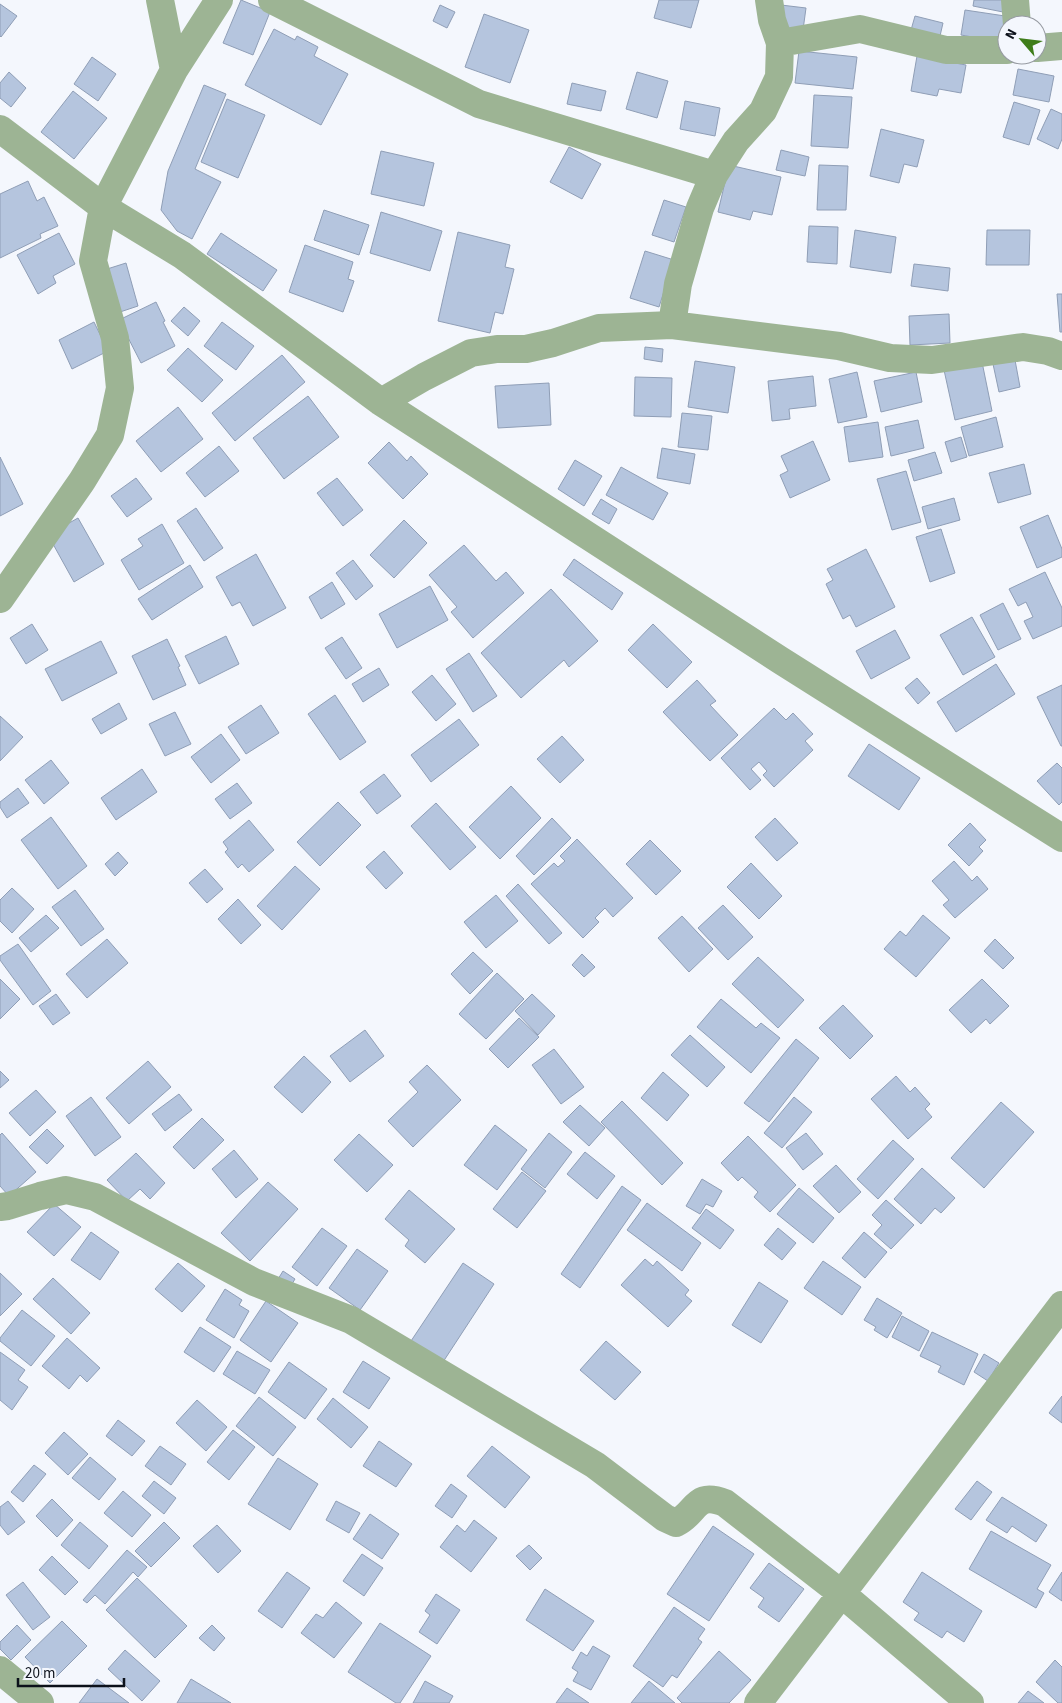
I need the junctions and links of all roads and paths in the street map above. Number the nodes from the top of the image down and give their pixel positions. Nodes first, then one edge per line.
1 (160, 0) edge
2 (219, 0) edge
3 (272, 0) edge
4 (769, 0) edge
5 (1015, 0) edge
6 (1016, 15) edge
7 (780, 43) junction
8 (1062, 46) edge
9 (1047, 47) edge
10 (997, 50) edge
11 (174, 70) junction
12 (0, 129) edge
13 (714, 174) junction
14 (103, 207) junction
15 (672, 325) junction
16 (1062, 356) edge
17 (381, 402) junction
18 (0, 599) edge
19 (1062, 838) edge
20 (0, 1206) edge
21 (1062, 1305) edge
22 (842, 1594) junction
23 (0, 1670) edge
24 (40, 1703) edge
25 (758, 1703) edge
26 (970, 1703) edge

1 - 11 street
2 - 11 street
3 - 13 street
4 - 7 street
5 - 6 street
7 - 10 street
7 - 13 street
8 - 9 street
11 - 14 street
12 - 14 street
13 - 15 street
14 - 17 street
14 - 18 street
15 - 16 street
15 - 17 street
17 - 19 street
20 - 22 street
21 - 22 street
22 - 25 street
22 - 26 street
23 - 24 street

